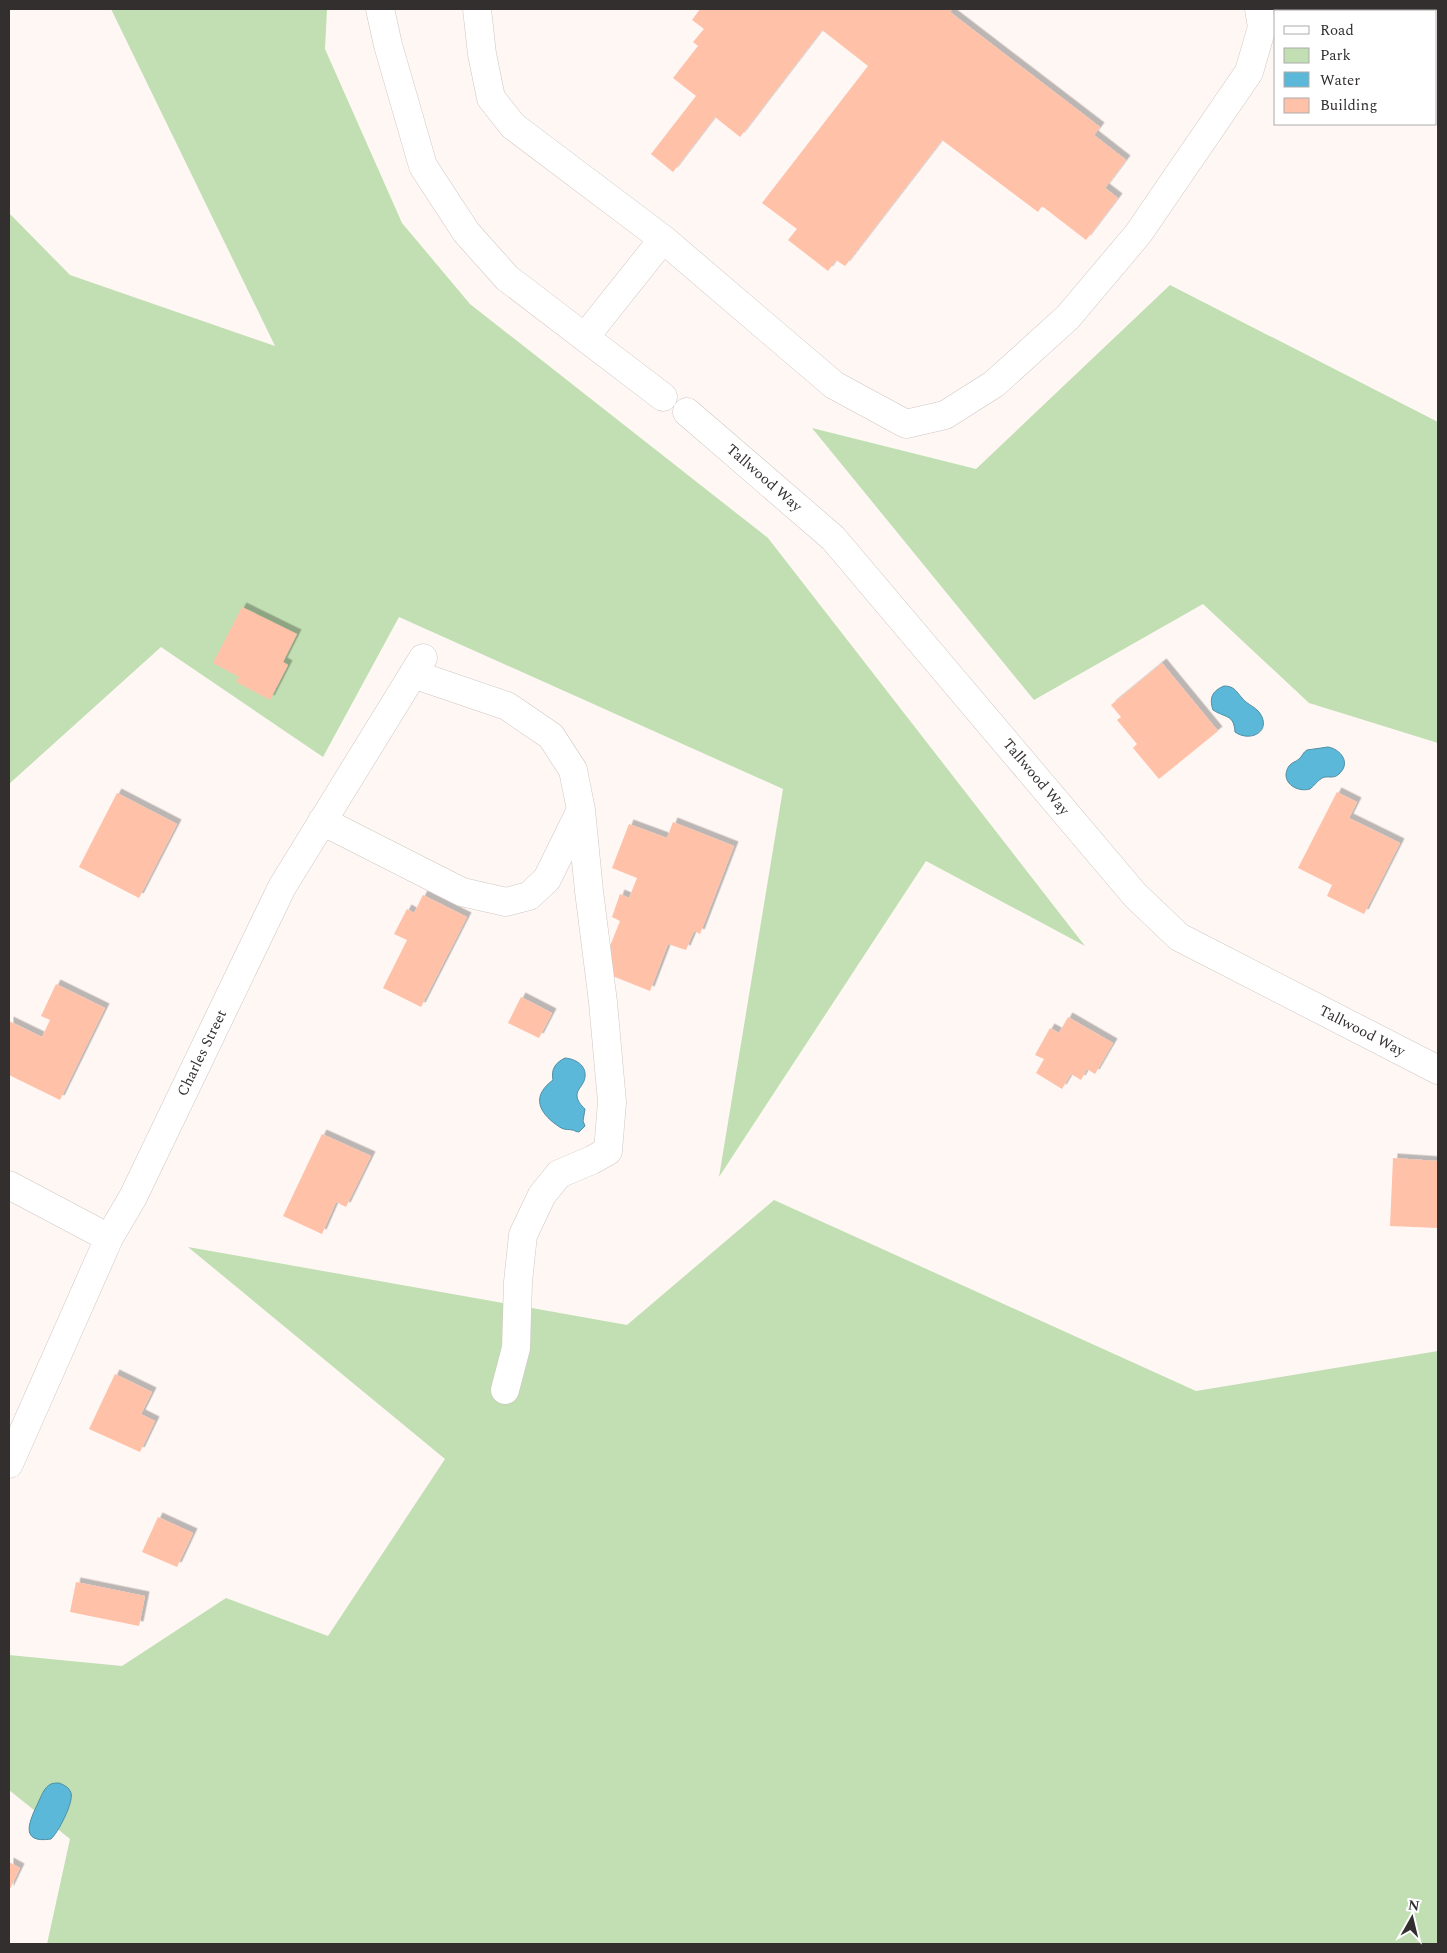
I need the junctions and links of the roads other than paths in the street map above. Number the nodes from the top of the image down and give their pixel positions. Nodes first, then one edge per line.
1 (380, 9) edge
2 (477, 9) edge
3 (1259, 9) edge
4 (663, 238) junction
5 (585, 337) junction
6 (663, 397) dead end
7 (687, 412) dead end
8 (581, 810) junction
9 (322, 821) junction
10 (1438, 1070) edge
11 (9, 1185) edge
12 (109, 1238) junction
13 (505, 1390) dead end
14 (9, 1464) edge

1 - 5 street
2 - 4 street
3 - 4 street
4 - 5 street
5 - 6 street
7 - 10 street, Tallwood Way
8 - 9 street
8 - 9 street, Charles Street
8 - 13 street
9 - 12 street, Charles Street
11 - 12 street
12 - 14 street, Charles Street

